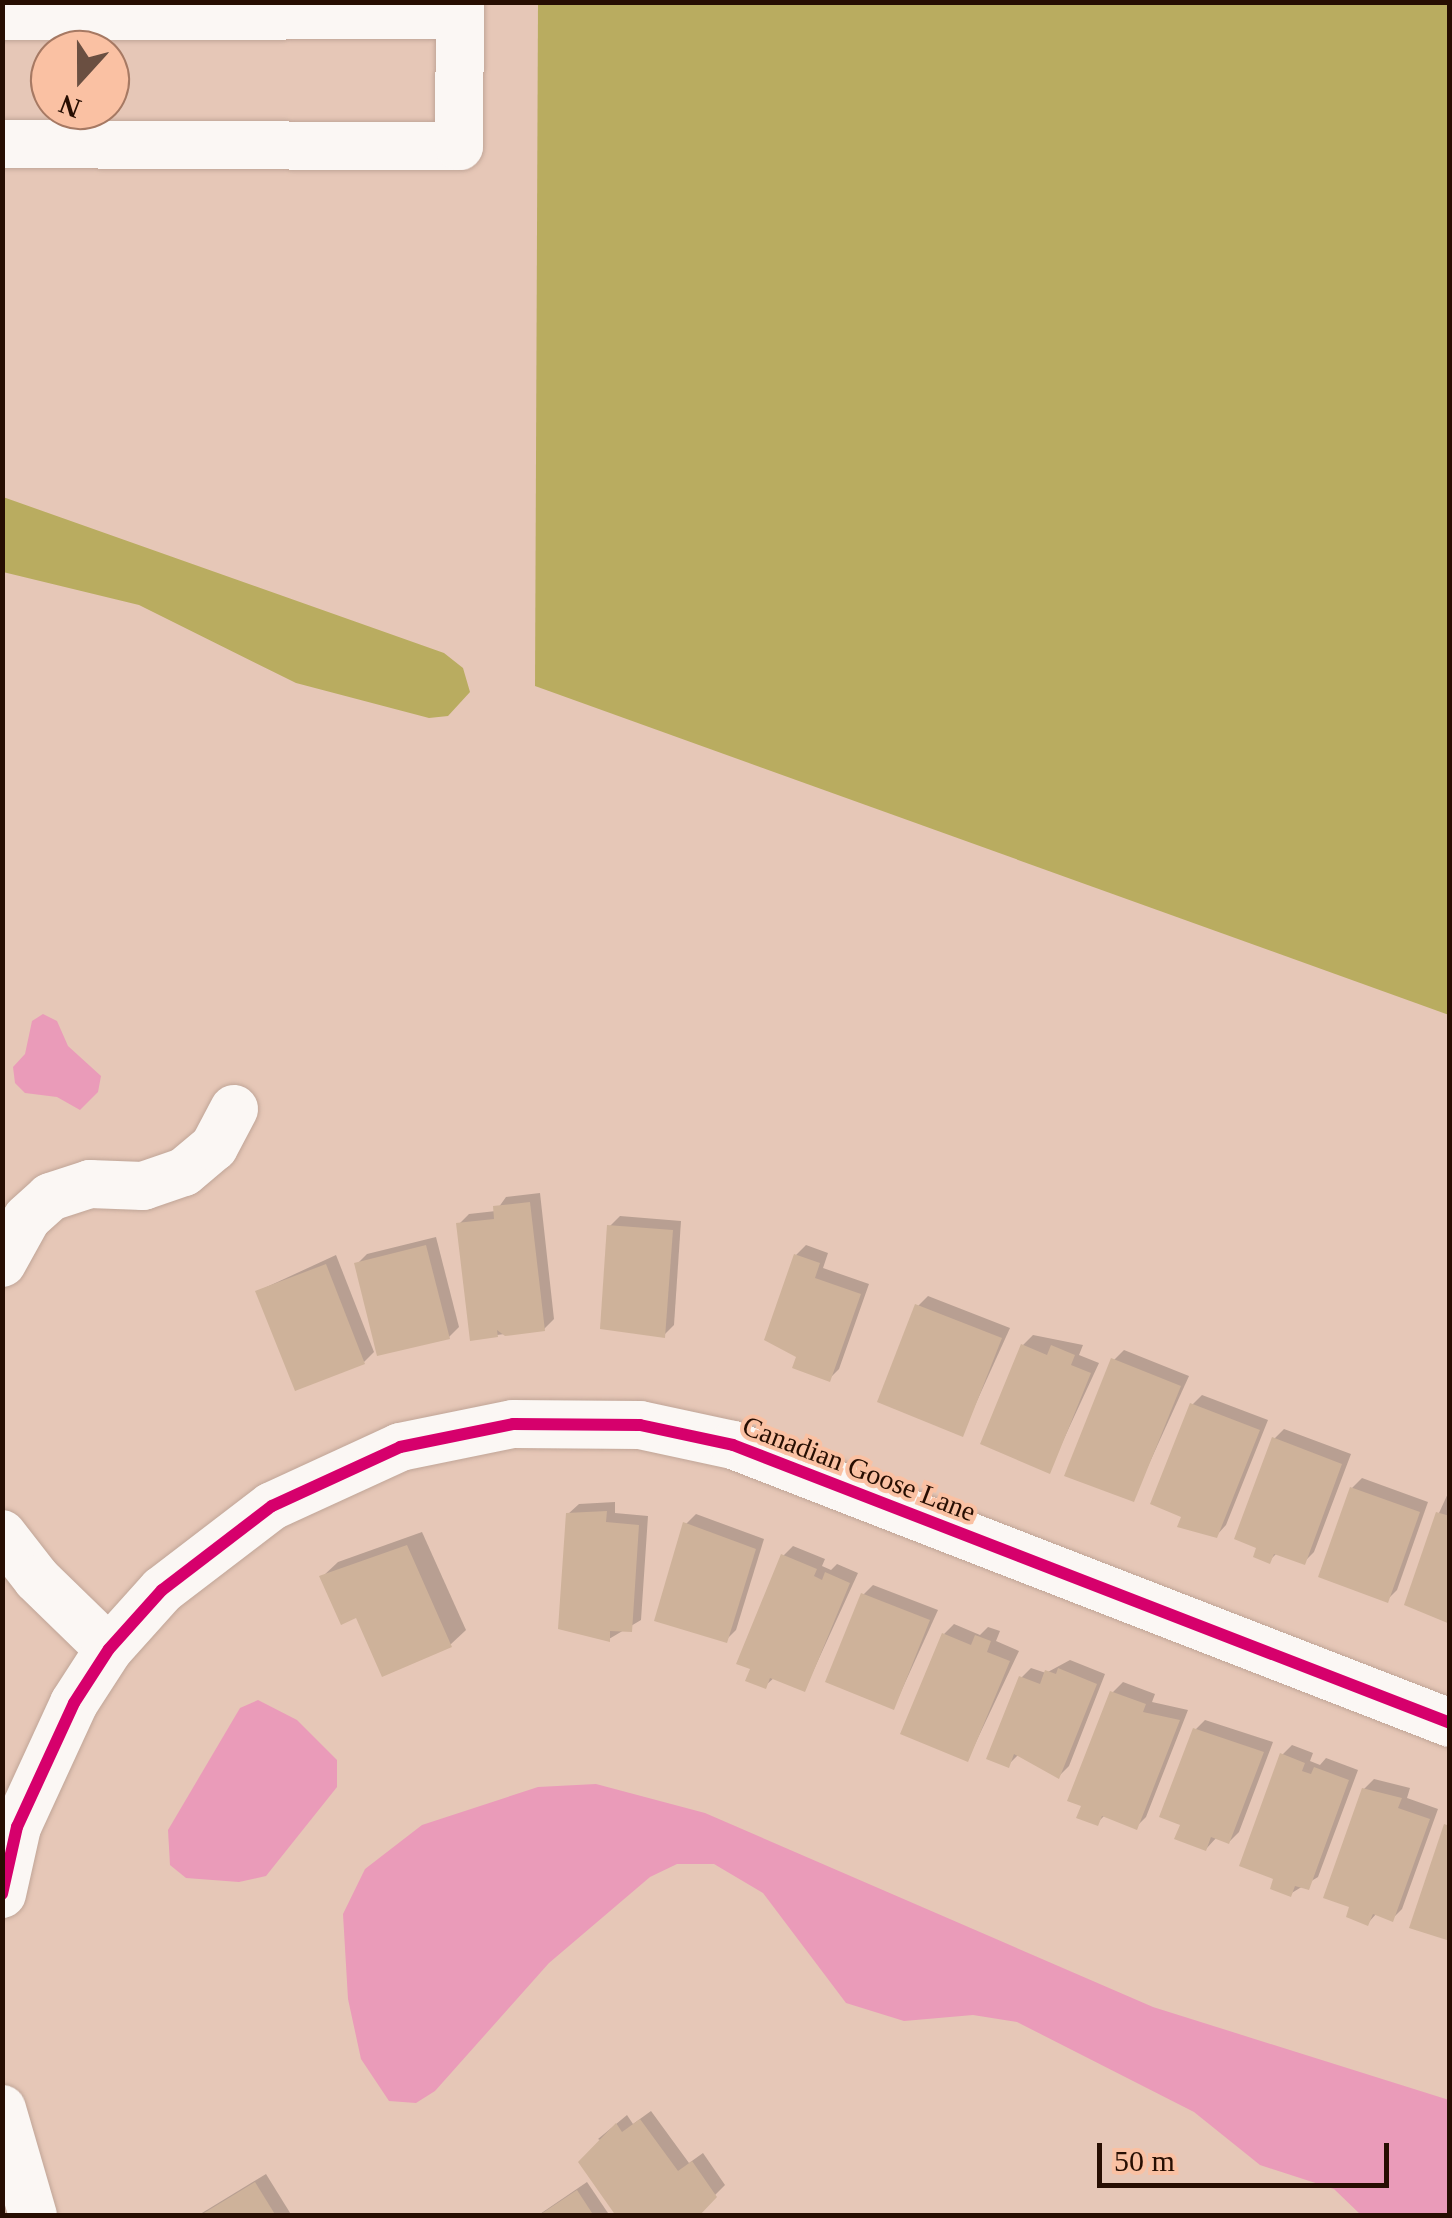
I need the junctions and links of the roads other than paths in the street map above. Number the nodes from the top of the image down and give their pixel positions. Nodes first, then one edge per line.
1 (460, 9) edge
2 (2, 16) edge
3 (2, 144) edge
4 (234, 1108) dead end
5 (2, 1263) edge
6 (2, 1534) edge
7 (109, 1649) junction
8 (1450, 1722) edge
9 (2, 1894) edge
10 (2, 2109) edge
11 (33, 2216) edge

1 - 2 street
1 - 3 street
4 - 5 street
6 - 7 street
7 - 8 street, Canadian Goose Lane
7 - 9 street, Canadian Goose Lane
10 - 11 street

